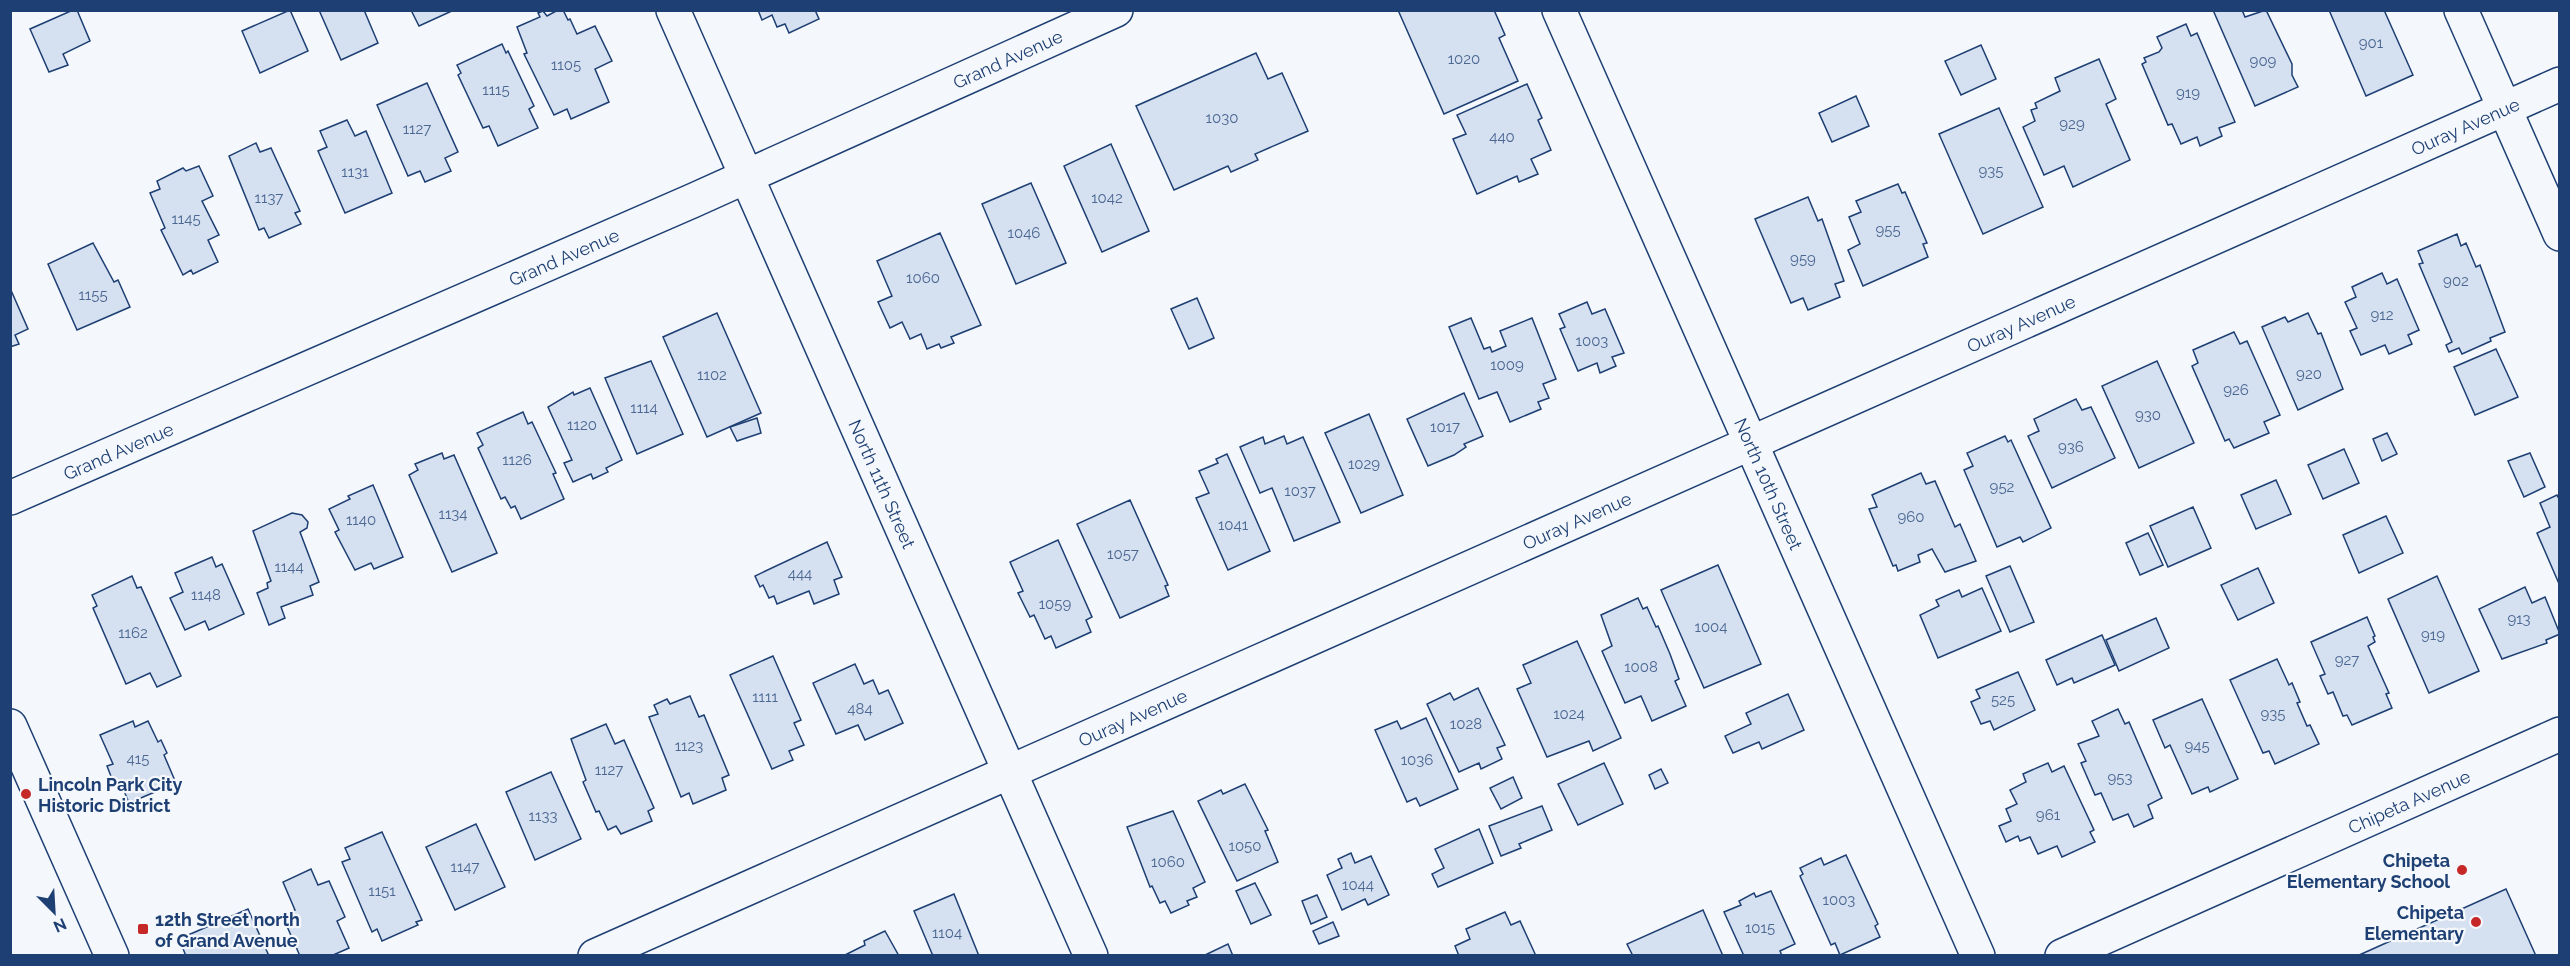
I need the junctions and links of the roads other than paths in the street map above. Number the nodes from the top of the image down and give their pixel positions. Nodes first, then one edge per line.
1 (673, 10) edge
2 (1116, 10) edge
3 (1559, 10) edge
4 (2461, 10) edge
5 (2559, 84) edge
6 (2504, 109) junction
7 (747, 176) junction
8 (2559, 234) edge
9 (1751, 443) junction
10 (10, 498) edge
11 (10, 726) edge
12 (2559, 734) edge
13 (1009, 772) junction
14 (112, 956) edge
15 (595, 956) edge
16 (1091, 956) edge
17 (1978, 956) edge
18 (2061, 956) edge

1 - 7 street, North 11th Street
2 - 7 street, Grand Avenue
3 - 9 street, North 10th Street
4 - 6 street
5 - 6 street, Ouray Avenue
6 - 8 street
6 - 9 street, Ouray Avenue
7 - 10 street, Grand Avenue
7 - 13 street, North 11th Street
9 - 13 street, Ouray Avenue
9 - 17 street, North 10th Street
11 - 14 street
12 - 18 street, Chipeta Avenue
13 - 15 street, Ouray Avenue
13 - 16 street, North 11th Street

